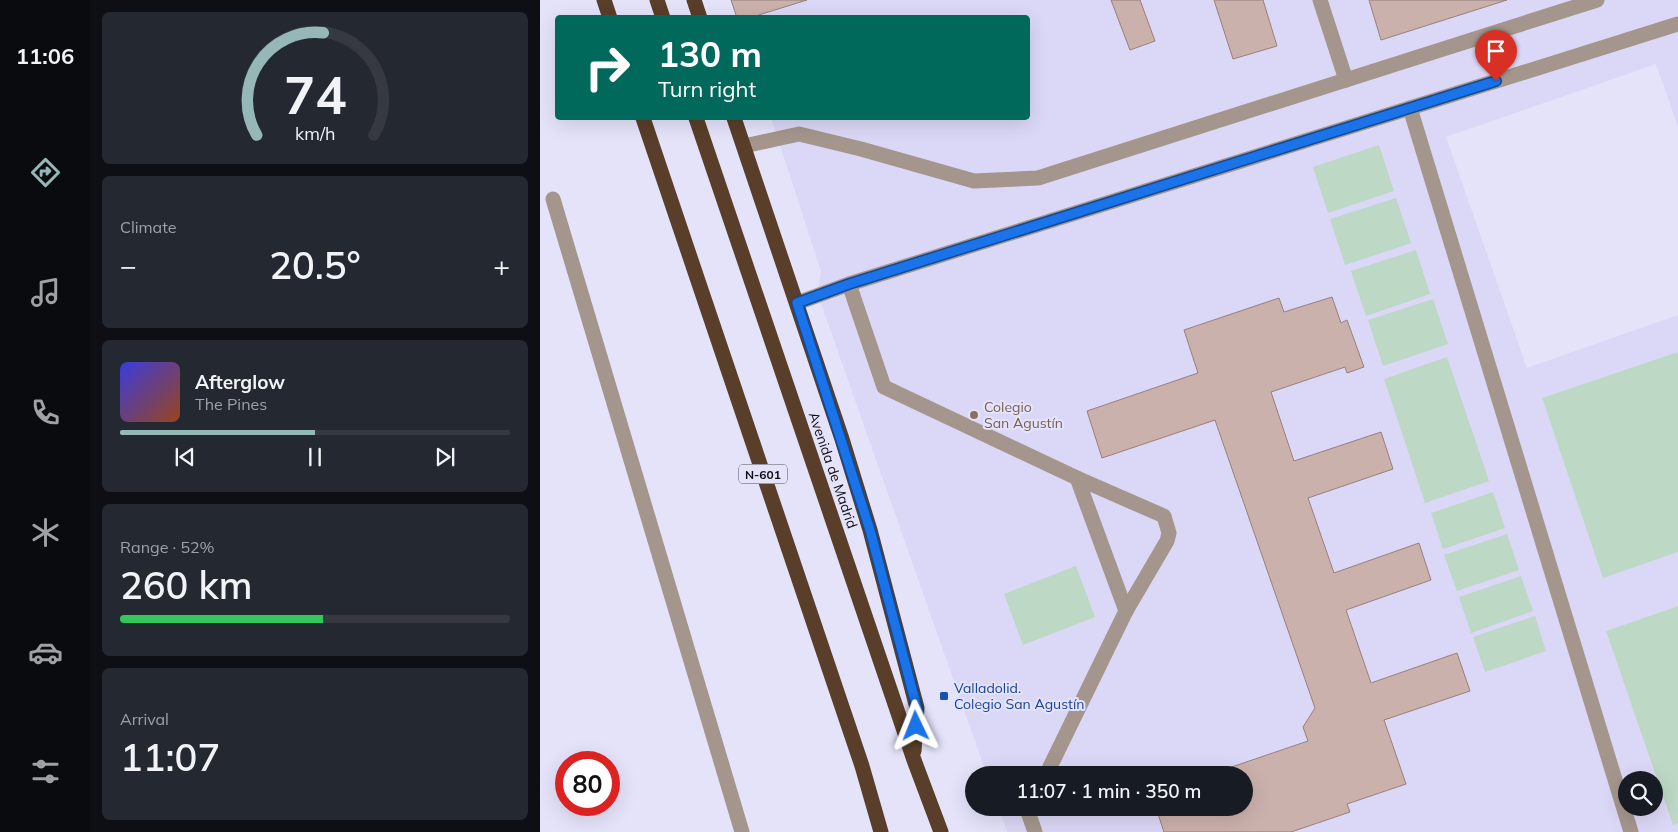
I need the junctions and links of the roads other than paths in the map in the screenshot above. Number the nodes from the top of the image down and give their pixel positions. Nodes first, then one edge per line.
1 (604, 0) edge
2 (657, 0) edge
3 (694, 0) edge
4 (1320, 0) edge
5 (1597, 0) edge
6 (609, 15) edge
7 (662, 15) edge
8 (699, 15) edge
9 (1678, 24) edge
10 (1346, 80) junction
11 (1410, 108) junction
12 (644, 120) edge
13 (697, 120) edge
14 (735, 120) edge
15 (744, 146) junction
16 (553, 199) dead end
17 (849, 284) junction
18 (797, 303) junction
19 (1076, 478) junction
20 (1126, 611) junction
21 (914, 760) junction
22 (1050, 766) edge
23 (1029, 816) edge
24 (742, 832) edge
25 (881, 832) edge
26 (941, 832) edge
27 (1035, 832) edge
28 (1631, 832) edge

1 - 6 highway
2 - 7 highway
3 - 8 highway
4 - 10 lane
5 - 10 lane
9 - 11 lane
10 - 15 lane
11 - 17 lane
11 - 28 lane
12 - 25 highway, N-601
13 - 21 highway, Avenida de Madrid
14 - 15 highway
15 - 18 highway
16 - 24 lane
17 - 18 lane
17 - 19 lane
18 - 21 highway
19 - 20 lane
19 - 20 lane
20 - 22 lane
21 - 26 highway, Avenida de Madrid
23 - 27 lane

